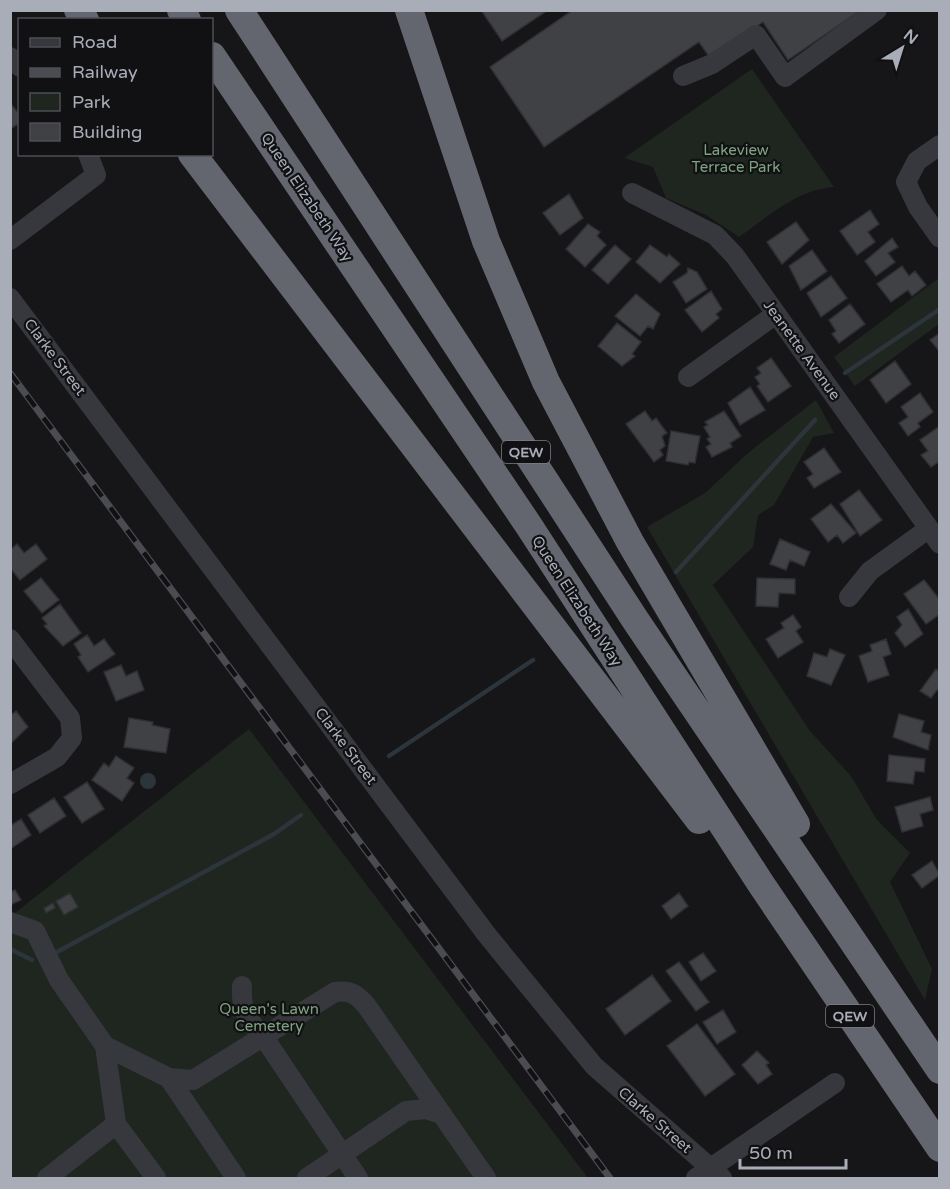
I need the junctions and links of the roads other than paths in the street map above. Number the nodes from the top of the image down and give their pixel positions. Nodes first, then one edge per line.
1 (239, 10) edge
2 (409, 10) edge
3 (877, 10) edge
4 (213, 57) edge
5 (683, 76) dead end
6 (939, 145) edge
7 (89, 156) edge
8 (194, 156) edge
9 (632, 193) dead end
10 (939, 237) edge
11 (10, 240) edge
12 (10, 298) edge
13 (776, 314) junction
14 (688, 377) dead end
15 (934, 536) edge
16 (849, 597) dead end
17 (10, 639) edge
18 (10, 784) edge
19 (761, 884) junction
20 (820, 890) junction
21 (10, 922) edge
22 (242, 986) dead end
23 (263, 1036) junction
24 (105, 1046) junction
25 (939, 1070) edge
26 (169, 1078) junction
27 (416, 1078) junction
28 (193, 1080) junction
29 (835, 1083) dead end
30 (186, 1104) junction
31 (406, 1111) junction
32 (441, 1114) junction
33 (116, 1124) junction
34 (939, 1148) edge
35 (343, 1156) junction
36 (710, 1175) edge
37 (54, 1177) edge
38 (156, 1179) edge
39 (236, 1179) edge
40 (308, 1179) edge
41 (358, 1179) edge
42 (486, 1179) edge

1 - 20 highway, QEW
2 - 20 highway
3 - 5 street
4 - 19 highway, Queen Elizabeth Way / QEW
6 - 10 street
7 - 11 street
8 - 19 highway
9 - 13 street, Jeanette Avenue
12 - 36 street, Clarke Street
13 - 14 street
13 - 15 street, Jeanette Avenue
15 - 16 street
17 - 18 street
19 - 34 highway, Queen Elizabeth Way / QEW
20 - 25 highway, QEW
21 - 24 street
22 - 23 street
23 - 27 street
23 - 28 street
23 - 35 street
24 - 26 street
24 - 33 street
26 - 28 street
26 - 30 street
27 - 31 street
27 - 32 street
28 - 30 street
29 - 36 street
30 - 39 street
31 - 32 street
31 - 35 street
32 - 42 street
33 - 37 street
33 - 38 street
35 - 40 street
35 - 41 street

